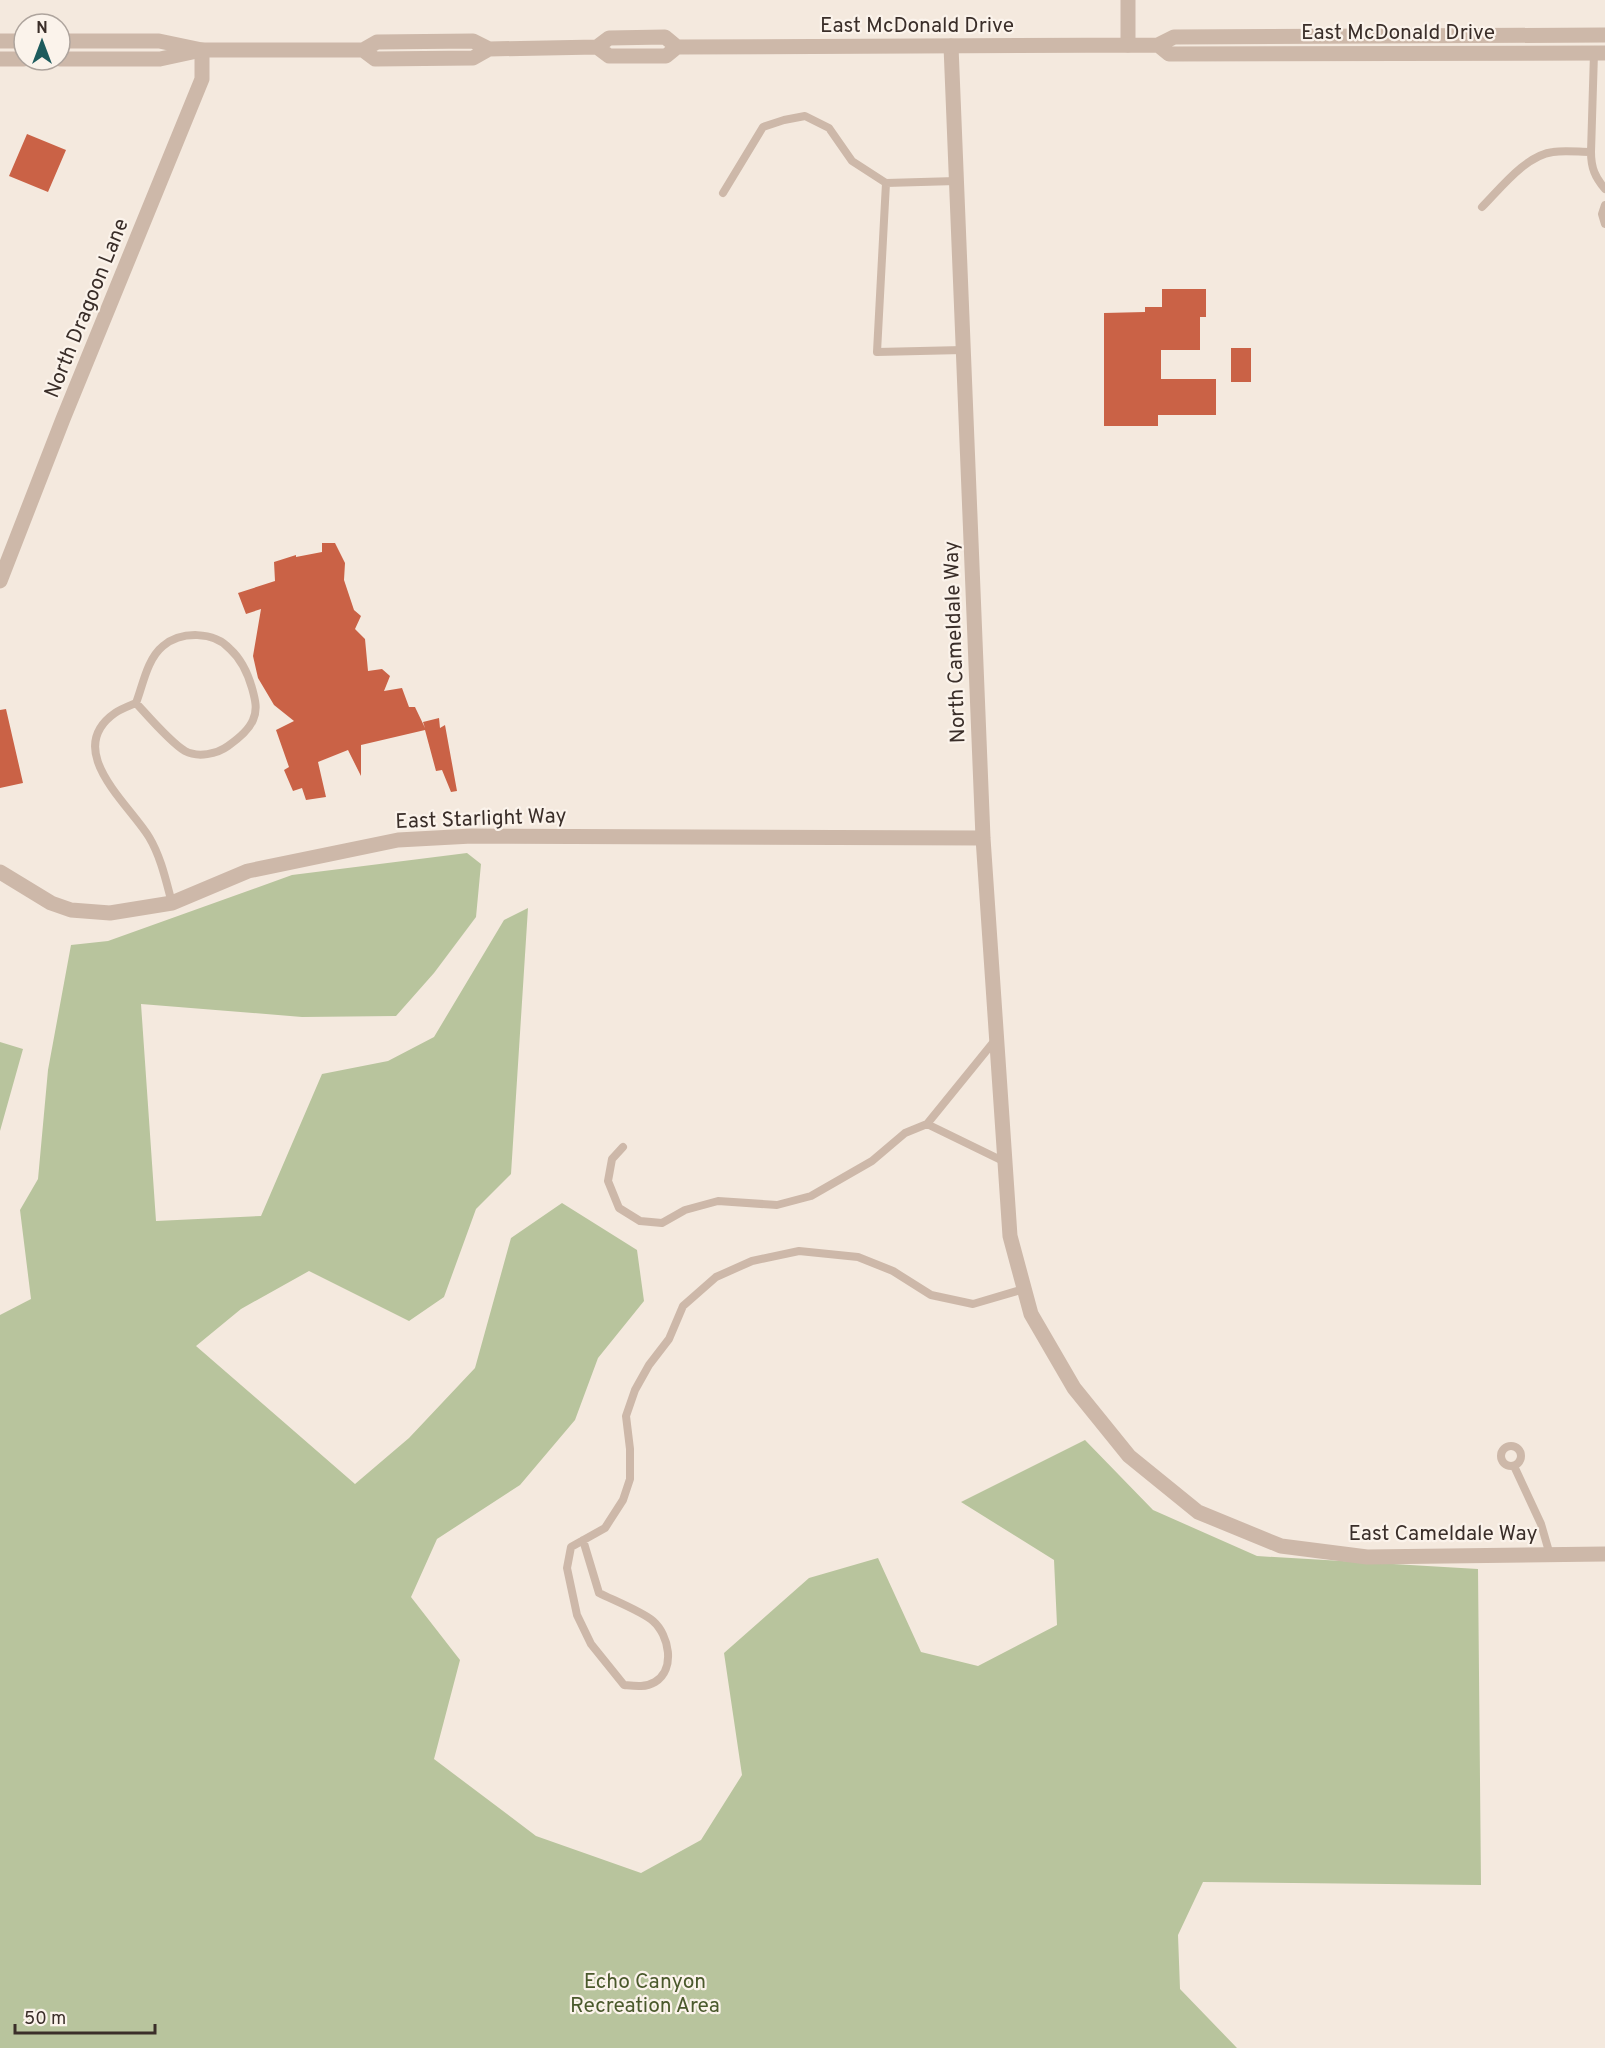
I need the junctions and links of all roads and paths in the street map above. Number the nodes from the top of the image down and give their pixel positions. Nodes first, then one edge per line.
1 (1128, 0) edge
2 (1599, 35) edge
3 (1340, 37) junction
4 (72, 41) edge
5 (1128, 45) junction
6 (1158, 45) junction
7 (951, 46) junction
8 (202, 50) junction
9 (1340, 53) junction
10 (1599, 53) edge
11 (72, 59) edge
12 (1591, 152) junction
13 (956, 181) junction
14 (886, 183) junction
15 (1605, 189) edge
16 (723, 193) dead end
17 (1605, 205) edge
18 (1482, 207) dead end
19 (1605, 224) edge
20 (963, 350) junction
21 (0, 581) edge
22 (136, 703) junction
23 (983, 838) junction
24 (0, 872) edge
25 (172, 903) junction
26 (997, 1039) junction
27 (927, 1124) junction
28 (622, 1147) dead end
29 (1005, 1162) junction
30 (1010, 1236) joint
31 (1024, 1289) junction
32 (1514, 1466) dead end
33 (583, 1540) junction
34 (1605, 1554) edge
35 (1550, 1555) junction

1 - 5 street
2 - 3 street, East McDonald Drive
2 - 10 street
3 - 6 street, East McDonald Drive
3 - 9 street
4 - 8 street, East McDonald Drive
5 - 6 street, East McDonald Drive
5 - 7 street, East McDonald Drive
6 - 9 street, East McDonald Drive
7 - 8 street, East McDonald Drive
7 - 13 street, North Cameldale Way
8 - 11 street, East McDonald Drive
8 - 21 street, North Dragoon Lane
9 - 10 street, East McDonald Drive
10 - 12 lane
12 - 15 lane
12 - 18 lane
13 - 14 lane
13 - 20 street, North Cameldale Way
14 - 16 lane
14 - 20 lane
17 - 19 lane
20 - 23 street, North Cameldale Way
22 - 22 lane
22 - 25 lane
23 - 25 street, East Starlight Way
23 - 26 street, North Cameldale Way
24 - 25 street, East Starlight Way
26 - 27 lane
26 - 29 street, North Cameldale Way
27 - 28 lane
27 - 29 lane
29 - 30 street, North Cameldale Way
30 - 31 street, East Cameldale Way
31 - 33 lane
31 - 35 street, East Cameldale Way
32 - 35 lane
33 - 33 lane
34 - 35 street, East Cameldale Way

